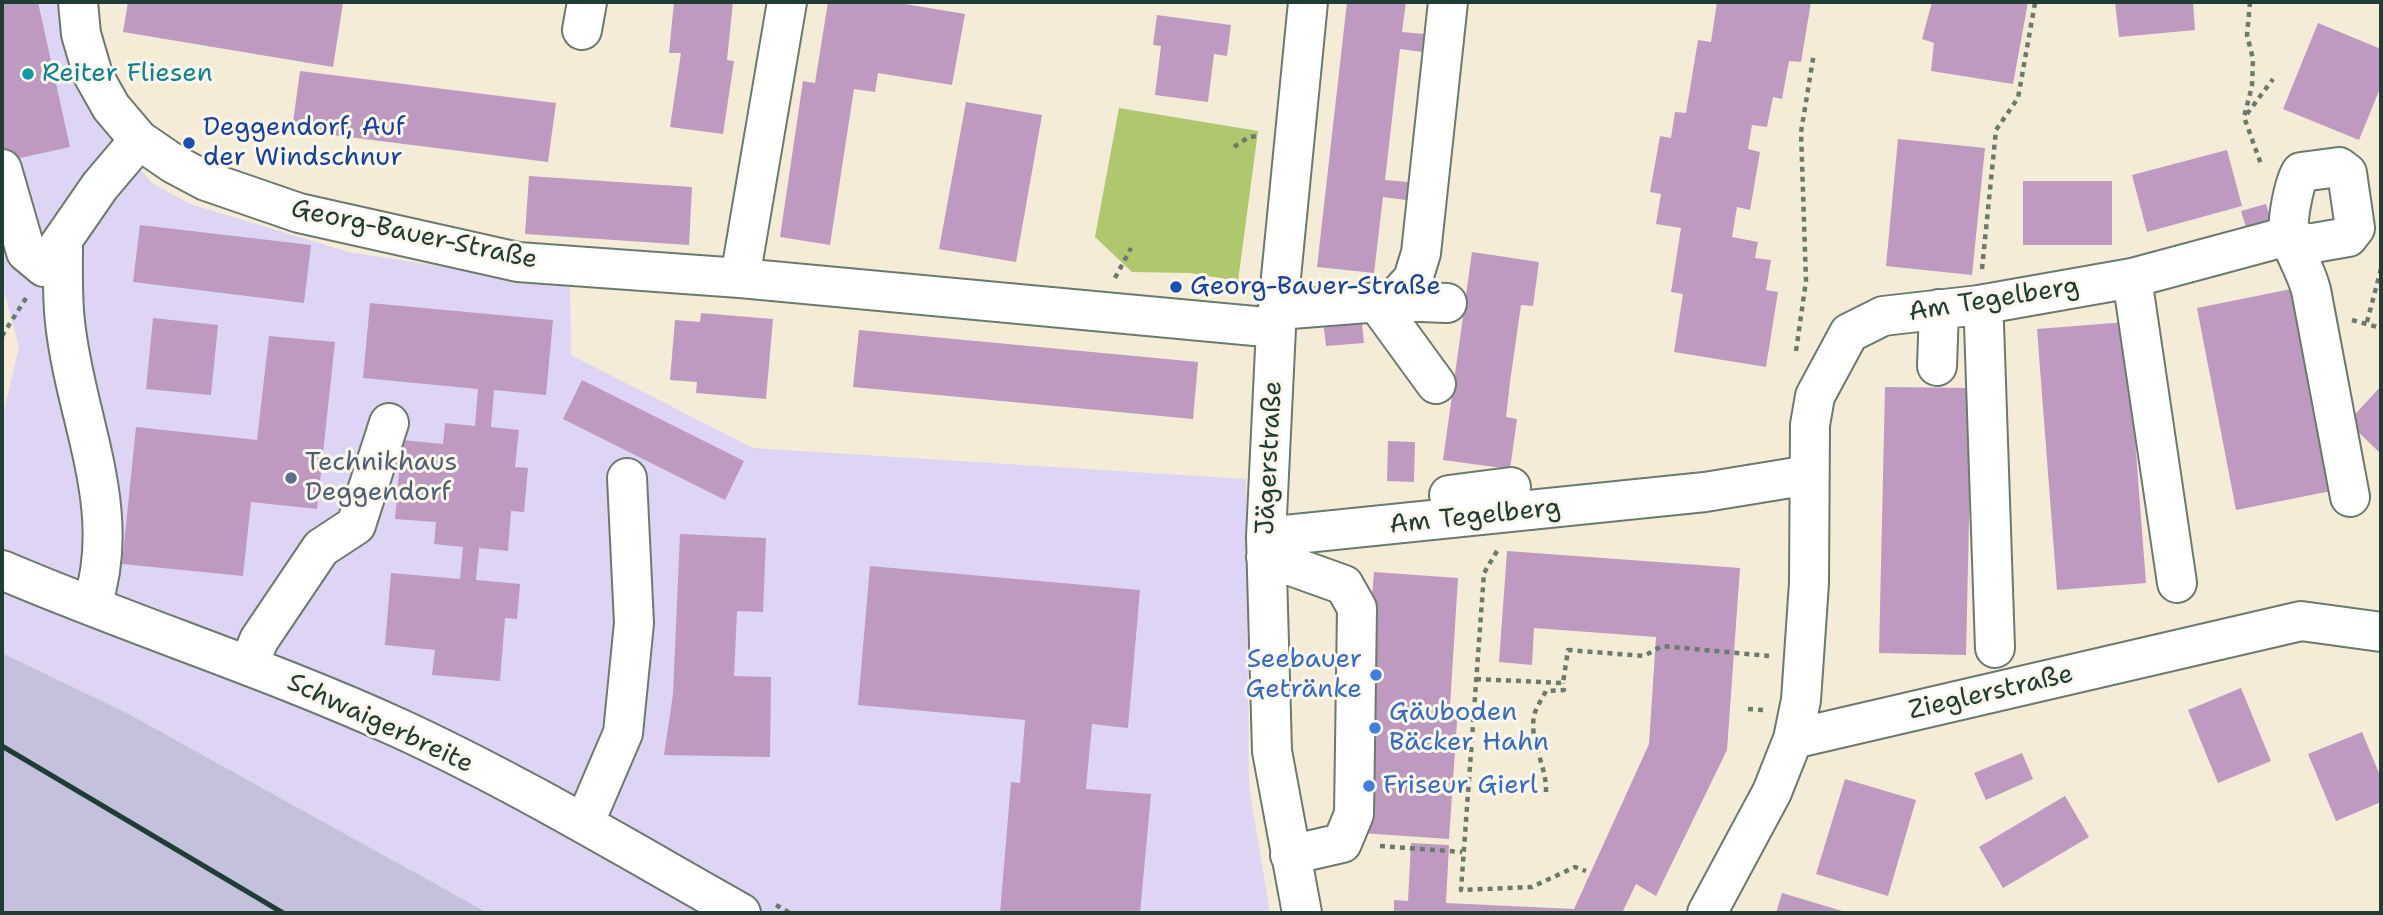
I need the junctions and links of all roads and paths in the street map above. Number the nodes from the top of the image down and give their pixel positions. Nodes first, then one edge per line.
1 (78, 2) edge
2 (787, 2) edge
3 (1308, 2) edge
4 (1448, 2) edge
5 (2035, 2) edge
6 (2250, 2) edge
7 (1814, 53) dead end
8 (2273, 79) dead end
9 (2244, 117) junction
10 (139, 140) junction
11 (2, 169) edge
12 (2263, 169) dead end
13 (63, 242) junction
14 (2381, 269) edge
15 (740, 278) junction
16 (2132, 278) junction
17 (1385, 302) junction
18 (1447, 303) dead end
19 (1979, 305) junction
20 (1939, 309) junction
21 (1277, 319) junction
22 (2367, 322) dead end
23 (1937, 366) dead end
24 (1436, 384) dead end
25 (1815, 396) junction
26 (389, 423) dead end
27 (1809, 475) junction
28 (627, 478) dead end
29 (2350, 496) dead end
30 (1514, 500) junction
31 (1266, 538) junction
32 (2, 570) edge
33 (2177, 583) dead end
34 (92, 605) junction
35 (2381, 632) edge
36 (1996, 648) dead end
37 (1805, 659) junction
38 (249, 663) junction
39 (1476, 679) junction
40 (1563, 683) junction
41 (1793, 739) junction
42 (1546, 792) dead end
43 (584, 824) junction
44 (1342, 843) junction
45 (1462, 852) junction
46 (1290, 855) junction
47 (1586, 871) dead end
48 (741, 913) edge
49 (1302, 913) edge
50 (1707, 913) edge

1 - 10 street, Georg-Bauer-Straße
2 - 15 street
3 - 21 street, Jägerstraße
4 - 17 street
5 - 19 path
6 - 9 path
7 - 25 path
8 - 9 path
9 - 12 path
10 - 13 street
10 - 15 street, Georg-Bauer-Straße
11 - 13 street
13 - 34 street
14 - 22 path
15 - 21 street, Georg-Bauer-Straße
16 - 19 street, Am Tegelberg
16 - 29 street, Am Tegelberg
16 - 33 street
17 - 18 street, Georg-Bauer-Straße
17 - 21 street, Georg-Bauer-Straße
17 - 24 street
19 - 20 street, Am Tegelberg
19 - 36 street
20 - 23 street
20 - 25 street, Am Tegelberg
21 - 31 street, Jägerstraße
25 - 27 street, Am Tegelberg
26 - 38 street
27 - 30 street, Am Tegelberg
27 - 37 street, Am Tegelberg
28 - 43 street
30 - 31 street, Am Tegelberg
30 - 39 path
31 - 44 street
31 - 46 street, Jägerstraße
32 - 34 street, Schwaigerbreite
34 - 38 street, Schwaigerbreite
35 - 41 street, Zieglerstraße
37 - 40 path
37 - 41 street, Am Tegelberg
38 - 43 street, Schwaigerbreite
39 - 40 path
39 - 45 path
40 - 42 path
41 - 50 street
43 - 48 street, Schwaigerbreite
44 - 45 path
44 - 46 street
45 - 47 path
46 - 49 street, Jägerstraße

